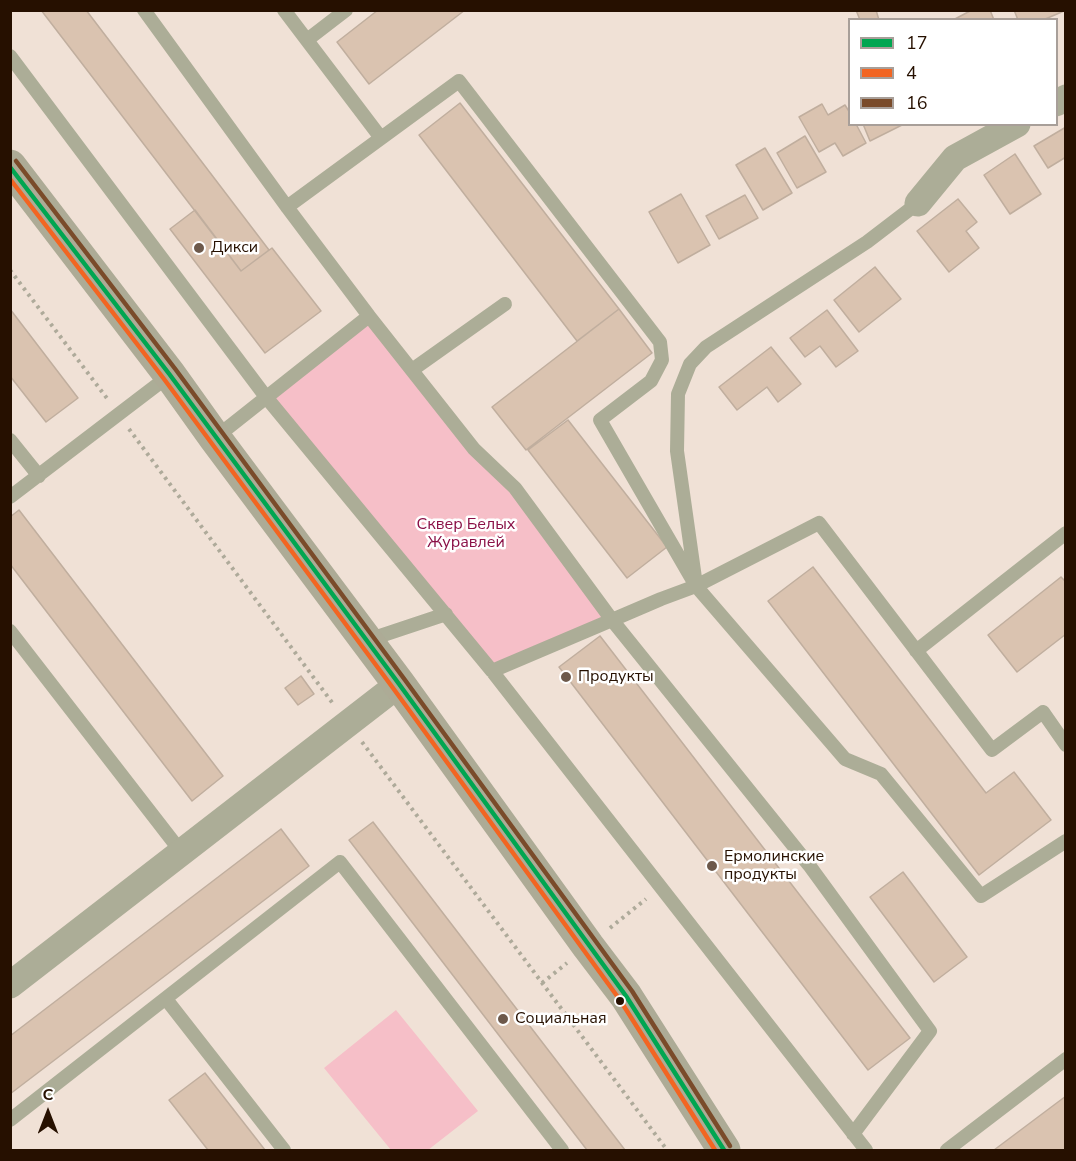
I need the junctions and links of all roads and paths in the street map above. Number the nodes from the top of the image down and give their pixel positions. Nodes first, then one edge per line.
1 (144, 10) edge
2 (285, 10) edge
3 (346, 10) edge
4 (307, 40) junction
5 (10, 56) edge
6 (1013, 126) edge
7 (381, 138) junction
8 (10, 166) edge
9 (918, 203) joint
10 (287, 207) junction
11 (505, 304) dead end
12 (369, 316) junction
13 (412, 370) junction
14 (170, 375) junction
15 (266, 397) junction
16 (215, 438) junction
17 (10, 440) edge
18 (39, 476) junction
19 (10, 497) edge
20 (1065, 533) edge
21 (696, 586) junction
22 (446, 614) junction
23 (612, 620) junction
24 (10, 630) edge
25 (365, 640) junction
26 (916, 651) junction
27 (492, 670) junction
28 (399, 684) junction
29 (1065, 745) edge
30 (1065, 841) edge
31 (182, 853) junction
32 (10, 985) edge
33 (166, 999) junction
34 (1065, 1059) edge
35 (10, 1120) edge
36 (853, 1134) junction
37 (284, 1150) edge
38 (562, 1150) edge
39 (724, 1150) edge
40 (866, 1150) edge
41 (947, 1150) edge

1 - 10 lane
2 - 4 lane
3 - 4 lane
4 - 7 lane
5 - 15 lane
6 - 9 street
7 - 10 lane
7 - 21 lane
8 - 14 main road
9 - 21 lane
10 - 12 lane
11 - 13 lane
12 - 13 lane
12 - 15 lane
13 - 23 lane
14 - 16 main road
14 - 18 lane
15 - 16 lane
15 - 22 lane
16 - 25 main road
17 - 18 lane
18 - 19 lane
20 - 26 lane
21 - 23 lane
21 - 26 lane
21 - 30 lane
22 - 25 lane
22 - 27 lane
23 - 27 lane
23 - 36 lane
24 - 31 lane
25 - 28 main road
26 - 29 lane
27 - 36 lane
28 - 31 street
28 - 39 main road
31 - 32 street
33 - 35 lane
33 - 37 lane
33 - 38 lane
34 - 41 lane
36 - 40 lane

